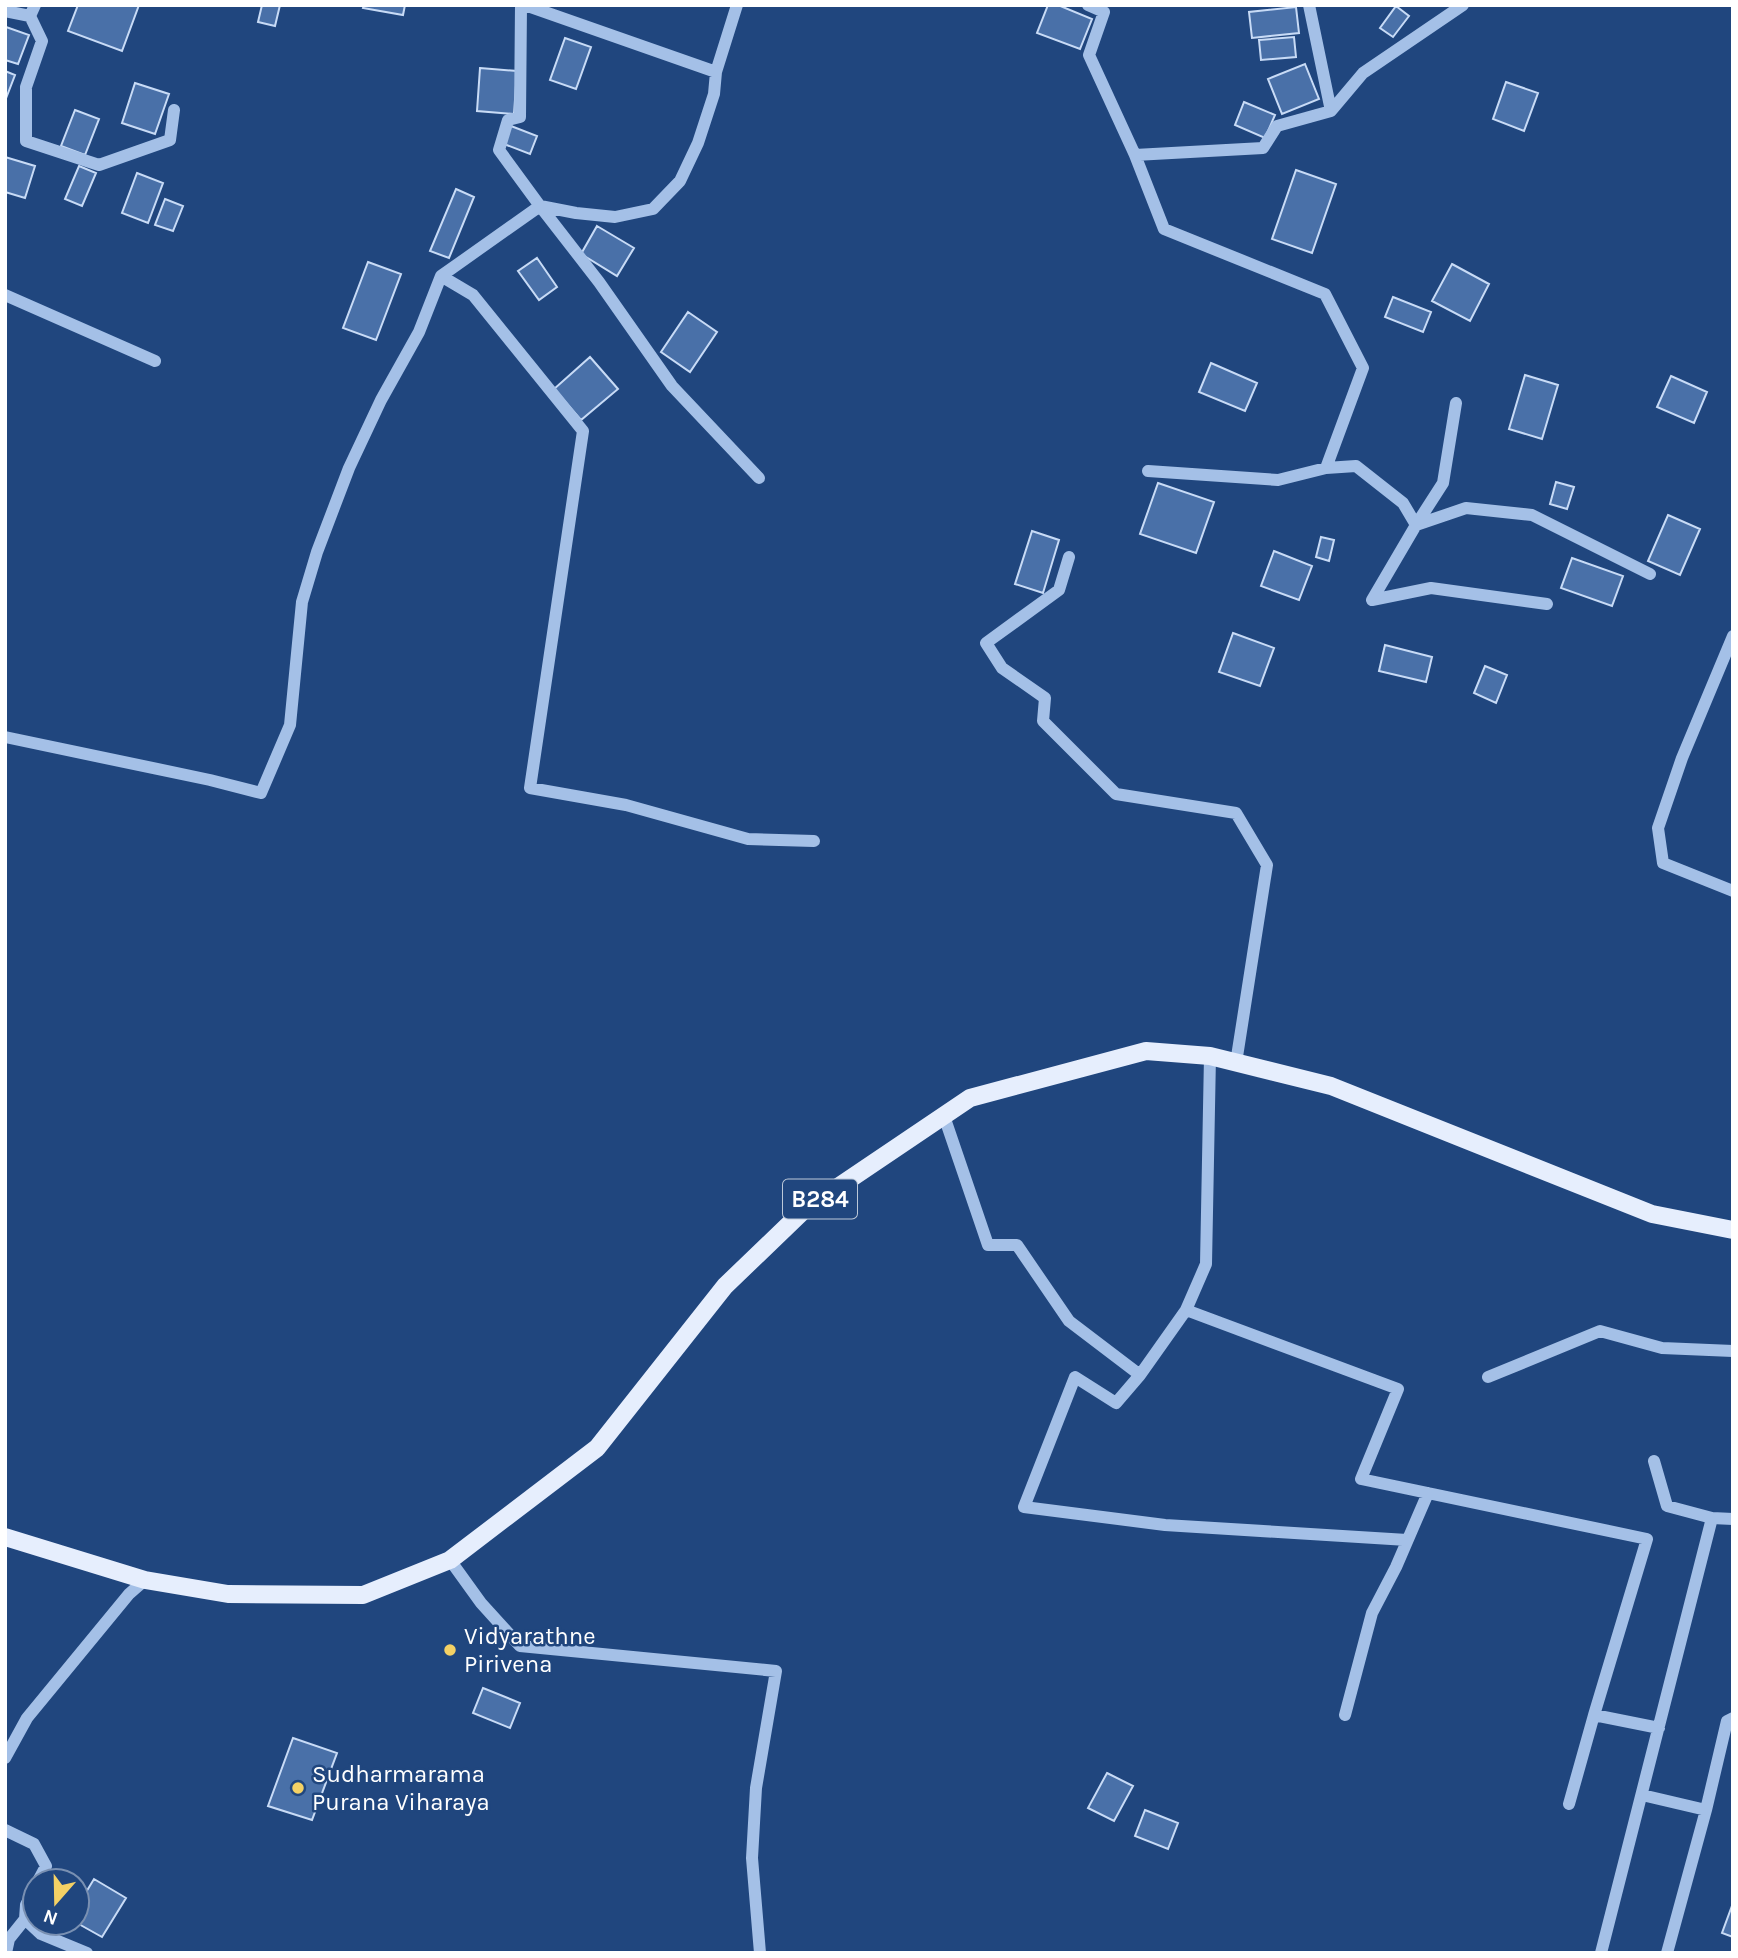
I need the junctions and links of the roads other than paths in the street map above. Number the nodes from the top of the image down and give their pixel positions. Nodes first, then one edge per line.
1 (523, 5) edge
2 (737, 5) edge
3 (1088, 5) edge
4 (1309, 5) edge
5 (1463, 5) edge
6 (5, 11) edge
7 (33, 11) edge
8 (716, 72) junction
9 (174, 110) dead end
10 (1331, 111) junction
11 (1135, 155) junction
12 (540, 206) junction
13 (441, 276) junction
14 (5, 295) edge
15 (155, 361) dead end
16 (1456, 403) dead end
17 (1326, 468) junction
18 (1148, 471) dead end
19 (759, 478) dead end
20 (1416, 525) junction
21 (1069, 557) dead end
22 (1650, 574) dead end
23 (1547, 604) dead end
24 (1733, 636) edge
25 (5, 737) edge
26 (814, 841) dead end
27 (1733, 891) edge
28 (1210, 1056) junction
29 (1236, 1063) junction
30 (944, 1116) junction
31 (1733, 1230) edge
32 (1186, 1310) junction
33 (1733, 1351) edge
34 (1140, 1375) junction
35 (1488, 1377) dead end
36 (1654, 1461) dead end
37 (1428, 1493) junction
38 (1712, 1518) junction
39 (1733, 1519) edge
40 (5, 1537) edge
41 (1408, 1541) junction
42 (450, 1560) junction
43 (145, 1580) junction
44 (1345, 1715) dead end
45 (1594, 1715) junction
46 (1733, 1718) edge
47 (1659, 1728) junction
48 (5, 1758) edge
49 (1642, 1795) junction
50 (1569, 1804) dead end
51 (1706, 1810) junction
52 (5, 1830) edge
53 (45, 1867) edge
54 (21, 1924) edge
55 (48, 1937) edge
56 (6, 1953) edge
57 (87, 1953) edge
58 (760, 1953) edge
59 (1601, 1953) edge
60 (1667, 1953) edge

1 - 8 street
1 - 12 street
2 - 8 street
3 - 11 street
4 - 10 street
5 - 10 street
6 - 7 street
7 - 9 street
8 - 12 street
10 - 11 street
11 - 17 street
12 - 13 street
12 - 19 street
13 - 25 street
13 - 26 street
14 - 15 street
16 - 20 street
17 - 18 street
17 - 20 street
20 - 22 street
20 - 23 street
21 - 29 street
24 - 27 street
28 - 29 main road, B284
28 - 30 main road, B284
28 - 32 street
29 - 31 main road, B284
30 - 34 street
30 - 42 main road, B284
32 - 34 street
32 - 37 street
33 - 35 street
34 - 41 street
36 - 38 street
37 - 41 street
37 - 45 street
38 - 39 street
38 - 47 street
40 - 43 main road, B284
41 - 44 street
42 - 43 main road, B284
42 - 58 street
43 - 48 street
45 - 47 street
45 - 50 street
46 - 51 street
47 - 49 street
49 - 51 street
49 - 59 street
51 - 60 street
52 - 53 street
54 - 56 street
55 - 57 street

